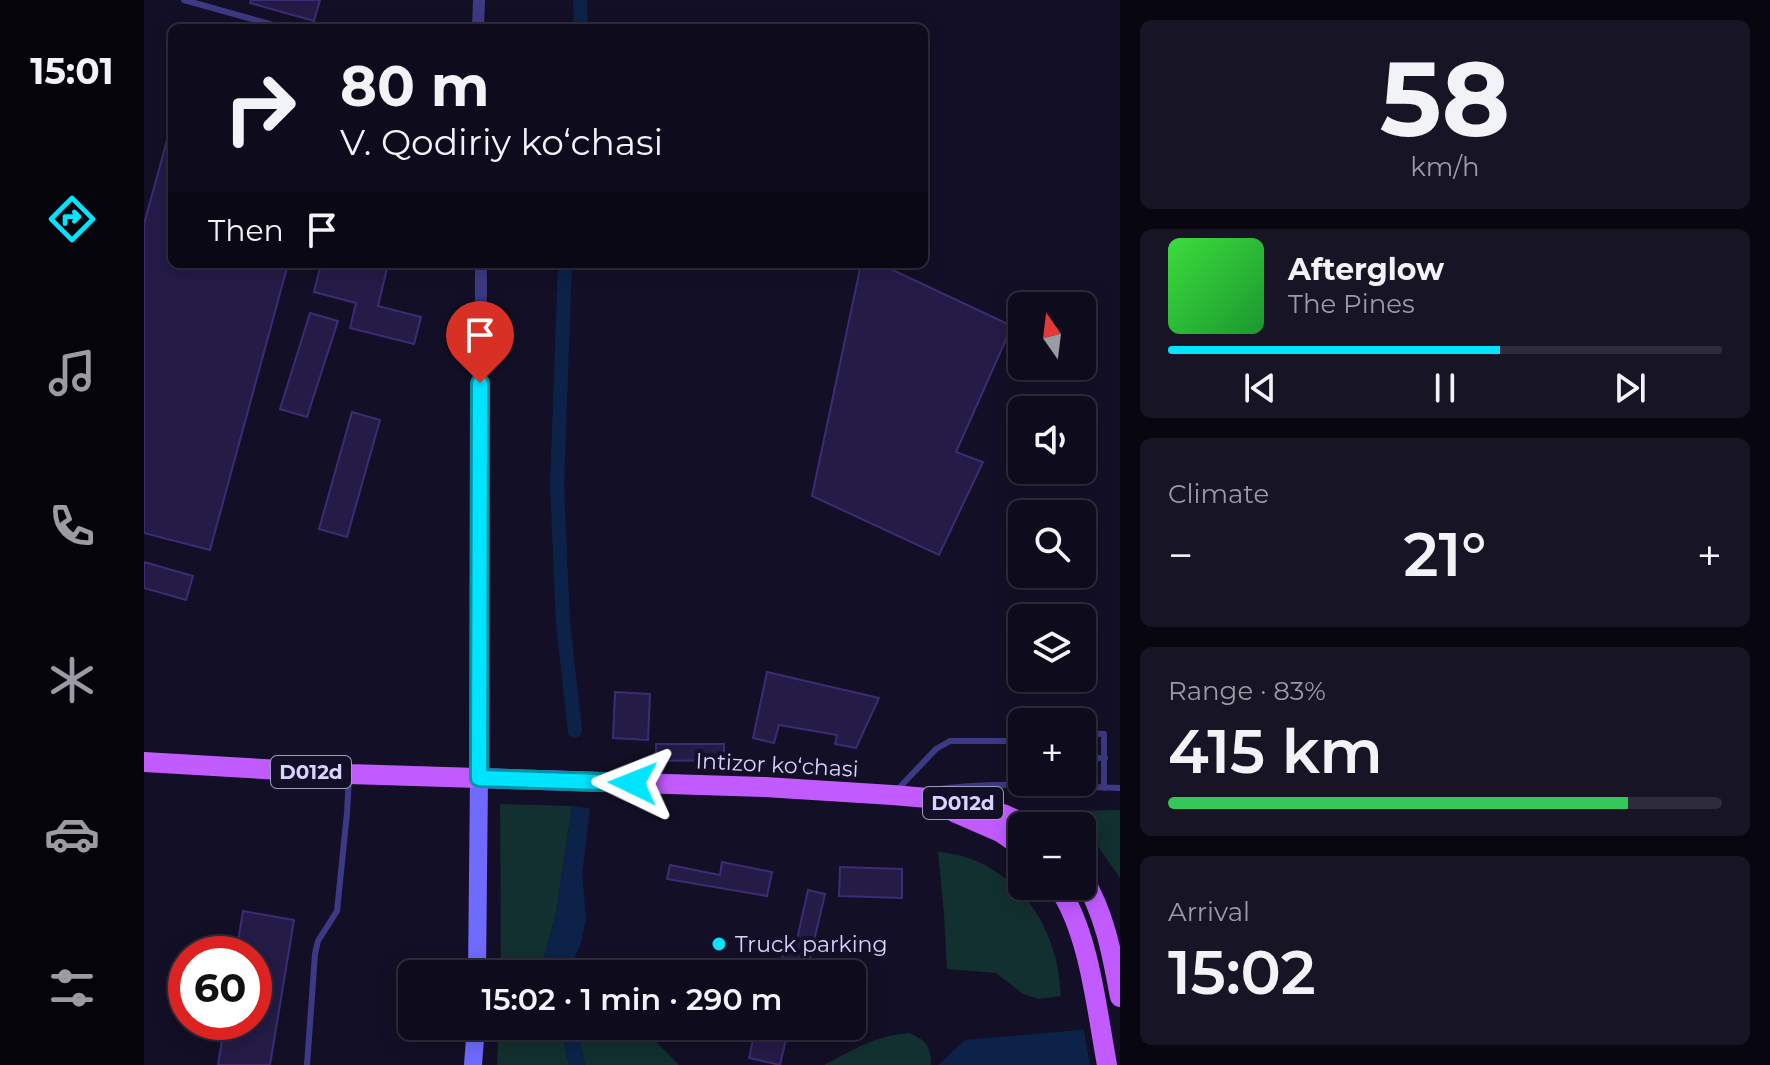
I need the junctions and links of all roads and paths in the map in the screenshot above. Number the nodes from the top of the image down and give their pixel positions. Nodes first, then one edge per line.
1 (184, 0) edge
2 (479, 0) edge
3 (270, 24) edge
4 (478, 24) edge
5 (481, 268) edge
6 (1096, 734) edge
7 (1008, 741) edge
8 (1096, 758) edge
9 (1105, 758) junction
10 (144, 762) edge
11 (349, 774) junction
12 (479, 778) junction
13 (1008, 785) edge
14 (1096, 787) edge
15 (1104, 788) junction
16 (1120, 788) edge
17 (892, 795) junction
18 (1008, 816) edge
19 (1008, 837) edge
20 (1067, 900) edge
21 (1096, 900) edge
22 (477, 960) edge
23 (1119, 992) edge
24 (475, 1040) edge
25 (307, 1065) edge
26 (473, 1065) edge
27 (1107, 1065) edge

1 - 3 lane
2 - 4 street
5 - 12 street
6 - 9 lane
7 - 17 lane
8 - 9 lane
9 - 15 lane
10 - 11 main road, Intizor ko‘chasi / D012d
11 - 12 main road, Intizor ko‘chasi / D012d
11 - 25 lane
12 - 17 main road, Intizor ko‘chasi / D012d
12 - 22 street
13 - 17 lane, Intizor ko‘chasi
14 - 15 lane, Intizor ko‘chasi
15 - 16 lane, Intizor ko‘chasi
17 - 18 main road, D012d
17 - 19 main road, D012d
20 - 27 main road
21 - 23 main road
24 - 26 street

